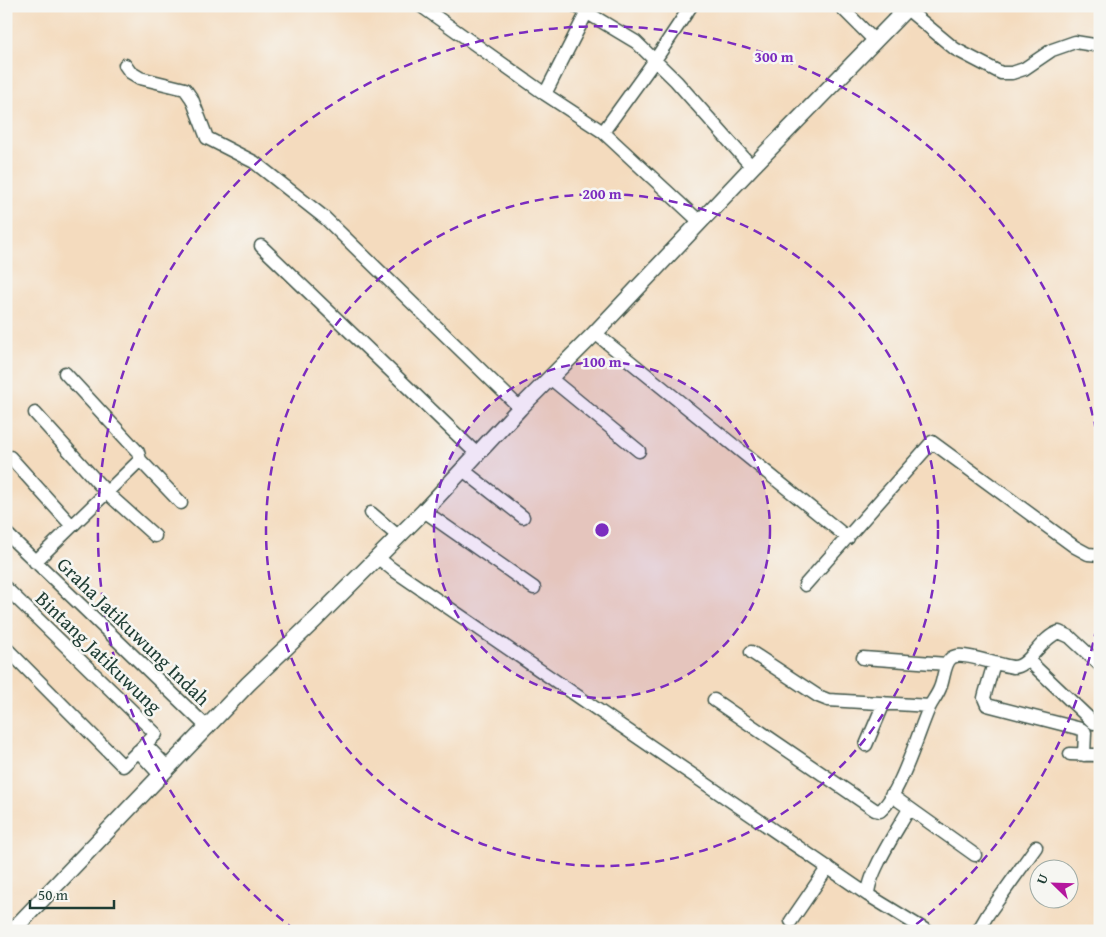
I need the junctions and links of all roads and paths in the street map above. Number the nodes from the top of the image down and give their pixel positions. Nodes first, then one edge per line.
1 (421, 6) edge
2 (691, 6) edge
3 (840, 6) edge
4 (908, 7) edge
5 (584, 8) edge
6 (875, 41) junction
7 (1100, 46) edge
8 (655, 60) junction
9 (125, 65) dead end
10 (545, 94) junction
11 (603, 132) junction
12 (752, 167) junction
13 (700, 222) junction
14 (261, 246) dead end
15 (595, 333) junction
16 (65, 373) dead end
17 (550, 378) junction
18 (520, 408) junction
19 (35, 412) dead end
20 (639, 451) dead end
21 (478, 455) junction
22 (10, 456) dead end
23 (140, 460) junction
24 (463, 470) junction
25 (107, 493) junction
26 (181, 503) dead end
27 (424, 511) junction
28 (371, 513) dead end
29 (524, 517) dead end
30 (72, 526) junction
31 (6, 533) edge
32 (155, 536) dead end
33 (398, 536) junction
34 (848, 538) junction
35 (1100, 555) edge
36 (377, 557) junction
37 (35, 562) junction
38 (804, 585) dead end
39 (6, 588) edge
40 (534, 588) dead end
41 (6, 648) edge
42 (751, 652) dead end
43 (863, 658) dead end
44 (1028, 660) junction
45 (994, 663) junction
46 (947, 664) junction
47 (1100, 665) edge
48 (714, 700) dead end
49 (884, 703) junction
50 (930, 706) junction
51 (1097, 720) edge
52 (208, 728) junction
53 (1083, 730) junction
54 (866, 745) dead end
55 (142, 748) junction
56 (1070, 754) dead end
57 (1084, 754) junction
58 (1098, 755) dead end
59 (164, 771) junction
60 (891, 795) junction
61 (909, 809) junction
62 (1036, 847) dead end
63 (975, 855) dead end
64 (828, 867) junction
65 (868, 894) junction
66 (790, 921) dead end
67 (12, 931) edge
68 (927, 931) edge
69 (978, 931) edge

1 - 10 street
2 - 8 street
3 - 6 street
4 - 6 street
4 - 7 street
5 - 8 street
5 - 10 street
6 - 12 street
8 - 11 street
8 - 12 street
9 - 18 street
10 - 11 street
11 - 13 street
12 - 13 street
13 - 15 street
14 - 21 street
15 - 17 street
15 - 34 street
16 - 23 street
17 - 18 street
17 - 20 street
18 - 21 street
19 - 25 street
21 - 24 street
22 - 30 street, Graha Jatikuwung Indah
23 - 25 street, Graha Jatikuwung Indah
23 - 26 street
24 - 27 street
24 - 29 street
25 - 30 street, Graha Jatikuwung Indah
25 - 32 street
27 - 33 street
27 - 40 street
28 - 33 street
30 - 37 street, Graha Jatikuwung Indah
31 - 37 street, Graha Jatikuwung Indah
33 - 36 street
34 - 35 street
34 - 38 street
36 - 52 street
36 - 64 street
37 - 52 street, Graha Jatikuwung Indah
39 - 55 street, Bintang Jatikuwung
41 - 55 street
42 - 49 street
43 - 46 street
44 - 45 street
44 - 47 street
44 - 51 street
45 - 46 street
45 - 53 street
46 - 50 street
48 - 60 street
49 - 50 street
49 - 54 street
50 - 60 street
51 - 53 street
52 - 59 street
53 - 57 street
55 - 59 street, Bintang Jatikuwung
56 - 57 street
57 - 58 street
59 - 67 street
60 - 61 street
61 - 63 street
61 - 65 street
62 - 69 street
64 - 65 street
64 - 66 street
65 - 68 street

